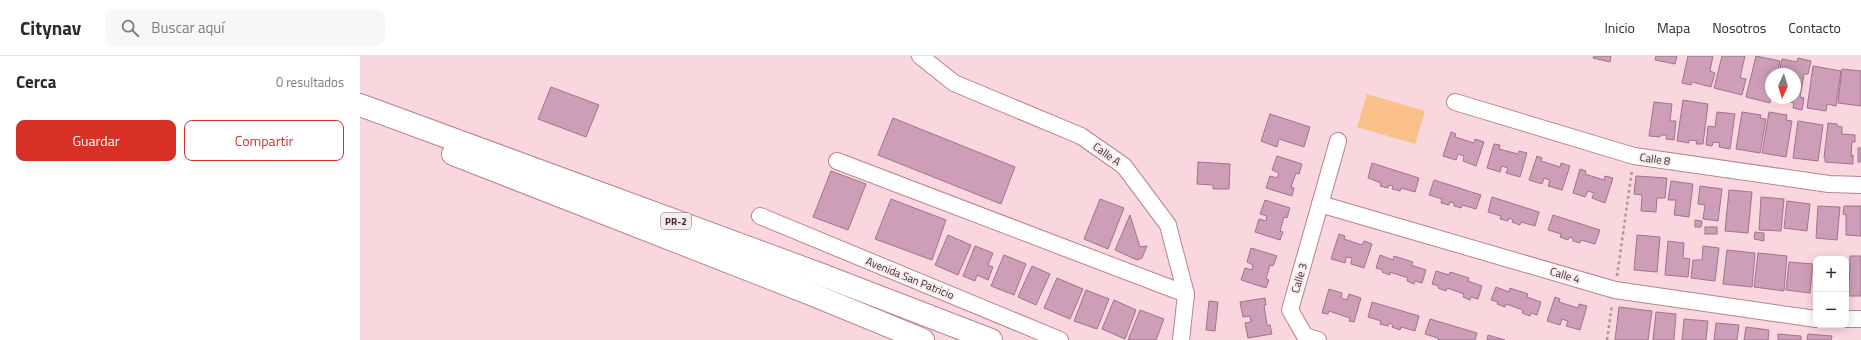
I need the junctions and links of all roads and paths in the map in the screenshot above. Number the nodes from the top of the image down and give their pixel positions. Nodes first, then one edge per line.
1 (920, 56) edge
2 (1455, 102) dead end
3 (360, 105) edge
4 (360, 109) edge
5 (1338, 141) dead end
6 (1634, 156) junction
7 (837, 161) dead end
8 (1861, 185) edge
9 (1320, 204) junction
10 (760, 216) dead end
11 (1614, 290) junction
12 (1186, 294) junction
13 (1861, 318) edge
14 (1813, 319) edge
15 (1849, 319) edge
16 (923, 340) edge
17 (991, 340) edge
18 (1060, 340) edge
19 (1181, 340) edge
20 (1318, 340) edge
21 (1607, 340) edge

1 - 12 street, Calle A
2 - 6 street, Calle 8
3 - 17 main road, PR-2
4 - 16 main road, PR-2
5 - 9 street, Calle 3
6 - 8 street, Calle 8
6 - 11 path
7 - 12 street
9 - 11 street, Calle 4
9 - 20 street, Calle 3
10 - 18 street, Avenida San Patricio
11 - 14 street, Calle 4
11 - 21 path
12 - 19 street, Calle A
13 - 15 street

